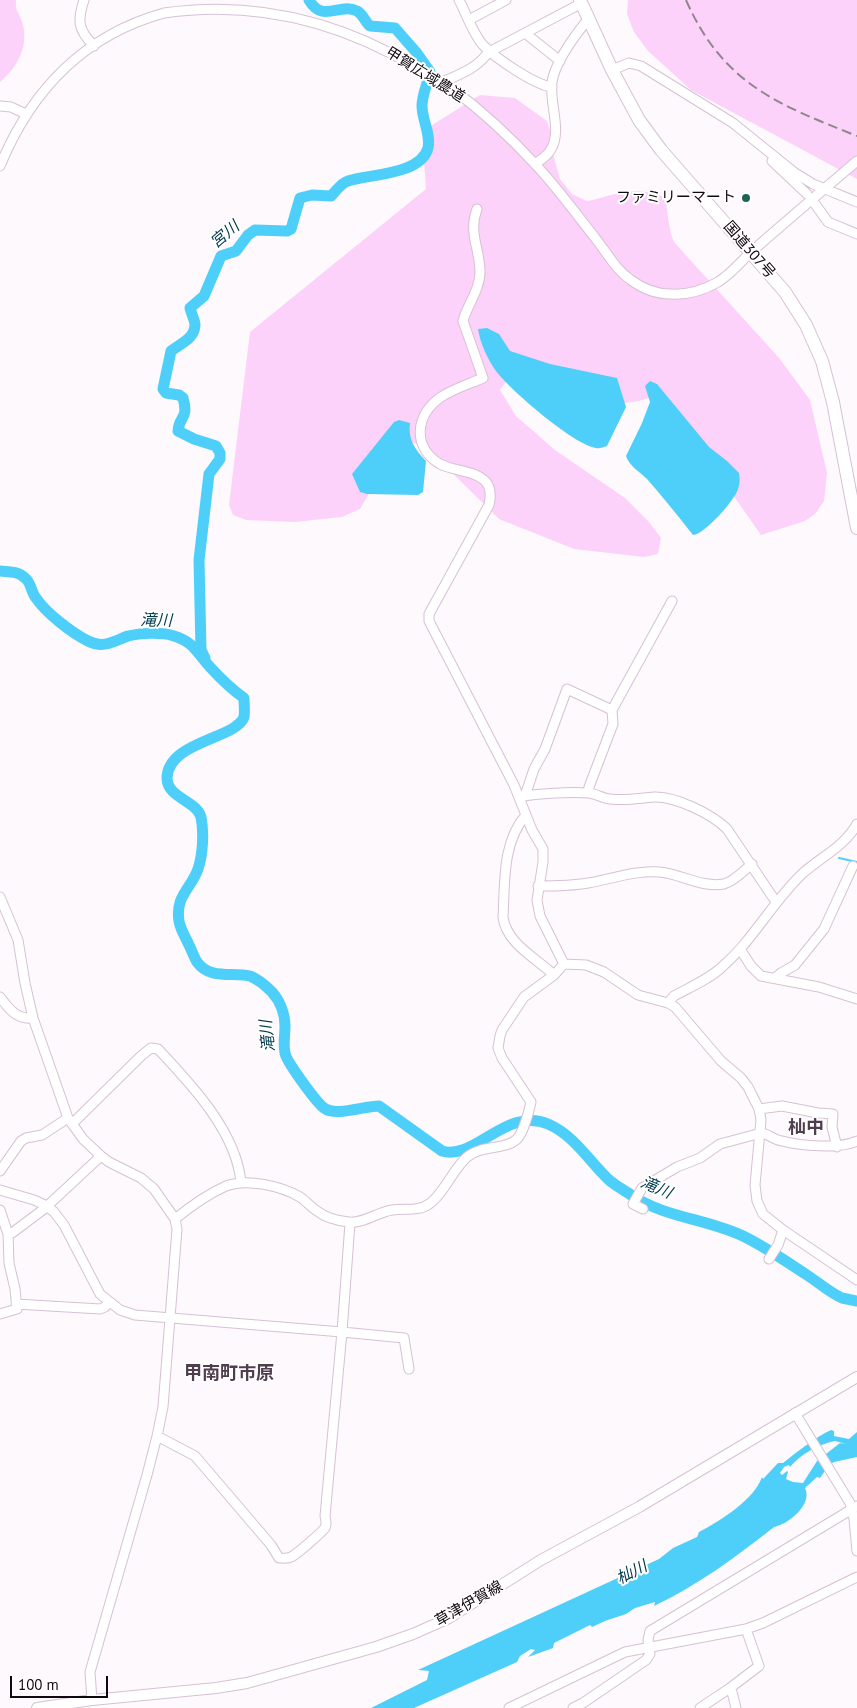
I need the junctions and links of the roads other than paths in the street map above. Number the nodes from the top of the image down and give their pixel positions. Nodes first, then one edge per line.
1 (84, 0) edge
2 (173, 0) edge
3 (459, 0) edge
4 (565, 0) edge
5 (502, 1) edge
6 (224, 2) edge
7 (581, 2) edge
8 (570, 10) junction
9 (174, 11) junction
10 (589, 18) junction
11 (469, 20) junction
12 (525, 33) junction
13 (94, 46) junction
14 (490, 51) junction
15 (560, 61) junction
16 (612, 70) junction
17 (440, 81) junction
18 (552, 87) junction
19 (0, 106) edge
20 (26, 114) junction
21 (762, 146) junction
22 (857, 161) edge
23 (536, 164) junction
24 (0, 166) edge
25 (825, 188) junction
26 (807, 194) dead end
27 (857, 202) edge
28 (815, 204) dead end
29 (477, 210) dead end
30 (857, 234) edge
31 (750, 252) junction
32 (857, 528) edge
33 (672, 601) dead end
34 (612, 710) junction
35 (589, 793) junction
36 (522, 796) junction
37 (526, 815) junction
38 (857, 824) edge
39 (752, 864) junction
40 (853, 866) dead end
41 (538, 886) junction
42 (0, 897) edge
43 (776, 902) junction
44 (740, 949) junction
45 (564, 964) junction
46 (554, 975) junction
47 (775, 978) junction
48 (0, 998) edge
49 (857, 999) edge
50 (668, 1003) junction
51 (33, 1018) junction
52 (759, 1109) junction
53 (70, 1121) junction
54 (760, 1133) junction
55 (857, 1140) edge
56 (837, 1147) junction
57 (100, 1156) junction
58 (0, 1171) edge
59 (241, 1183) junction
60 (0, 1190) edge
61 (47, 1206) junction
62 (643, 1209) dead end
63 (0, 1210) edge
64 (175, 1219) junction
65 (350, 1223) junction
66 (783, 1230) junction
67 (8, 1234) junction
68 (770, 1258) dead end
69 (857, 1280) edge
70 (109, 1302) junction
71 (16, 1304) junction
72 (0, 1314) edge
73 (170, 1318) junction
74 (342, 1332) junction
75 (409, 1369) dead end
76 (857, 1377) edge
77 (795, 1413) junction
78 (157, 1436) junction
79 (853, 1506) edge
80 (857, 1551) edge
81 (857, 1577) edge
82 (746, 1629) junction
83 (648, 1647) junction
84 (730, 1688) junction
85 (93, 1704) edge
86 (37, 1708) edge
87 (509, 1708) edge
88 (573, 1708) edge
89 (700, 1708) edge
90 (736, 1708) edge

1 - 13 street
2 - 9 street
3 - 11 street
4 - 8 street
5 - 11 street
6 - 9 street, 甲賀広域農道
6 - 17 street, 甲賀広域農道
7 - 8 street
7 - 10 highway, 国道307号
8 - 12 street
9 - 13 street, 甲賀広域農道
10 - 15 street
10 - 16 highway, 国道307号
11 - 14 street
12 - 14 street
12 - 15 street
13 - 20 street, 甲賀広域農道
14 - 17 street
14 - 18 street
15 - 18 street
16 - 21 street
16 - 31 highway, 国道307号
17 - 23 street, 甲賀広域農道
18 - 23 street
19 - 20 street
20 - 24 street, 甲賀広域農道
21 - 25 street
21 - 26 street
22 - 25 street, 甲賀広域農道
23 - 31 street, 甲賀広域農道
25 - 27 street
25 - 31 street, 甲賀広域農道
28 - 30 street
29 - 36 street
31 - 32 highway, 国道307号
33 - 34 street
34 - 35 street
34 - 36 street
35 - 36 street
35 - 39 street
36 - 37 street
37 - 41 street
37 - 46 street
38 - 43 street
39 - 41 street
39 - 43 street
40 - 47 street
41 - 45 street
42 - 51 street
43 - 44 street
44 - 47 street
44 - 50 street
45 - 46 street
45 - 50 street
46 - 65 street
47 - 49 street
48 - 51 street
50 - 52 street
51 - 53 street
52 - 54 street
52 - 56 street
53 - 57 street
53 - 58 street
53 - 59 street
54 - 56 street
54 - 62 street
54 - 66 street
55 - 56 street
57 - 61 street
57 - 64 street
59 - 64 street
59 - 65 street
60 - 61 street
61 - 67 street
61 - 70 street
63 - 67 street
64 - 73 street
65 - 74 street
66 - 68 street
66 - 69 street
67 - 71 street
70 - 71 street
70 - 73 street
71 - 72 street
73 - 74 street
73 - 78 street
74 - 75 street
74 - 78 street
76 - 77 main road, 草津伊賀線
77 - 79 street
77 - 85 main road, 草津伊賀線
78 - 85 street
79 - 80 street
79 - 83 street
81 - 82 street
82 - 83 street
82 - 84 street
83 - 87 street
83 - 88 street
84 - 89 street
84 - 90 street
85 - 86 main road, 草津伊賀線

